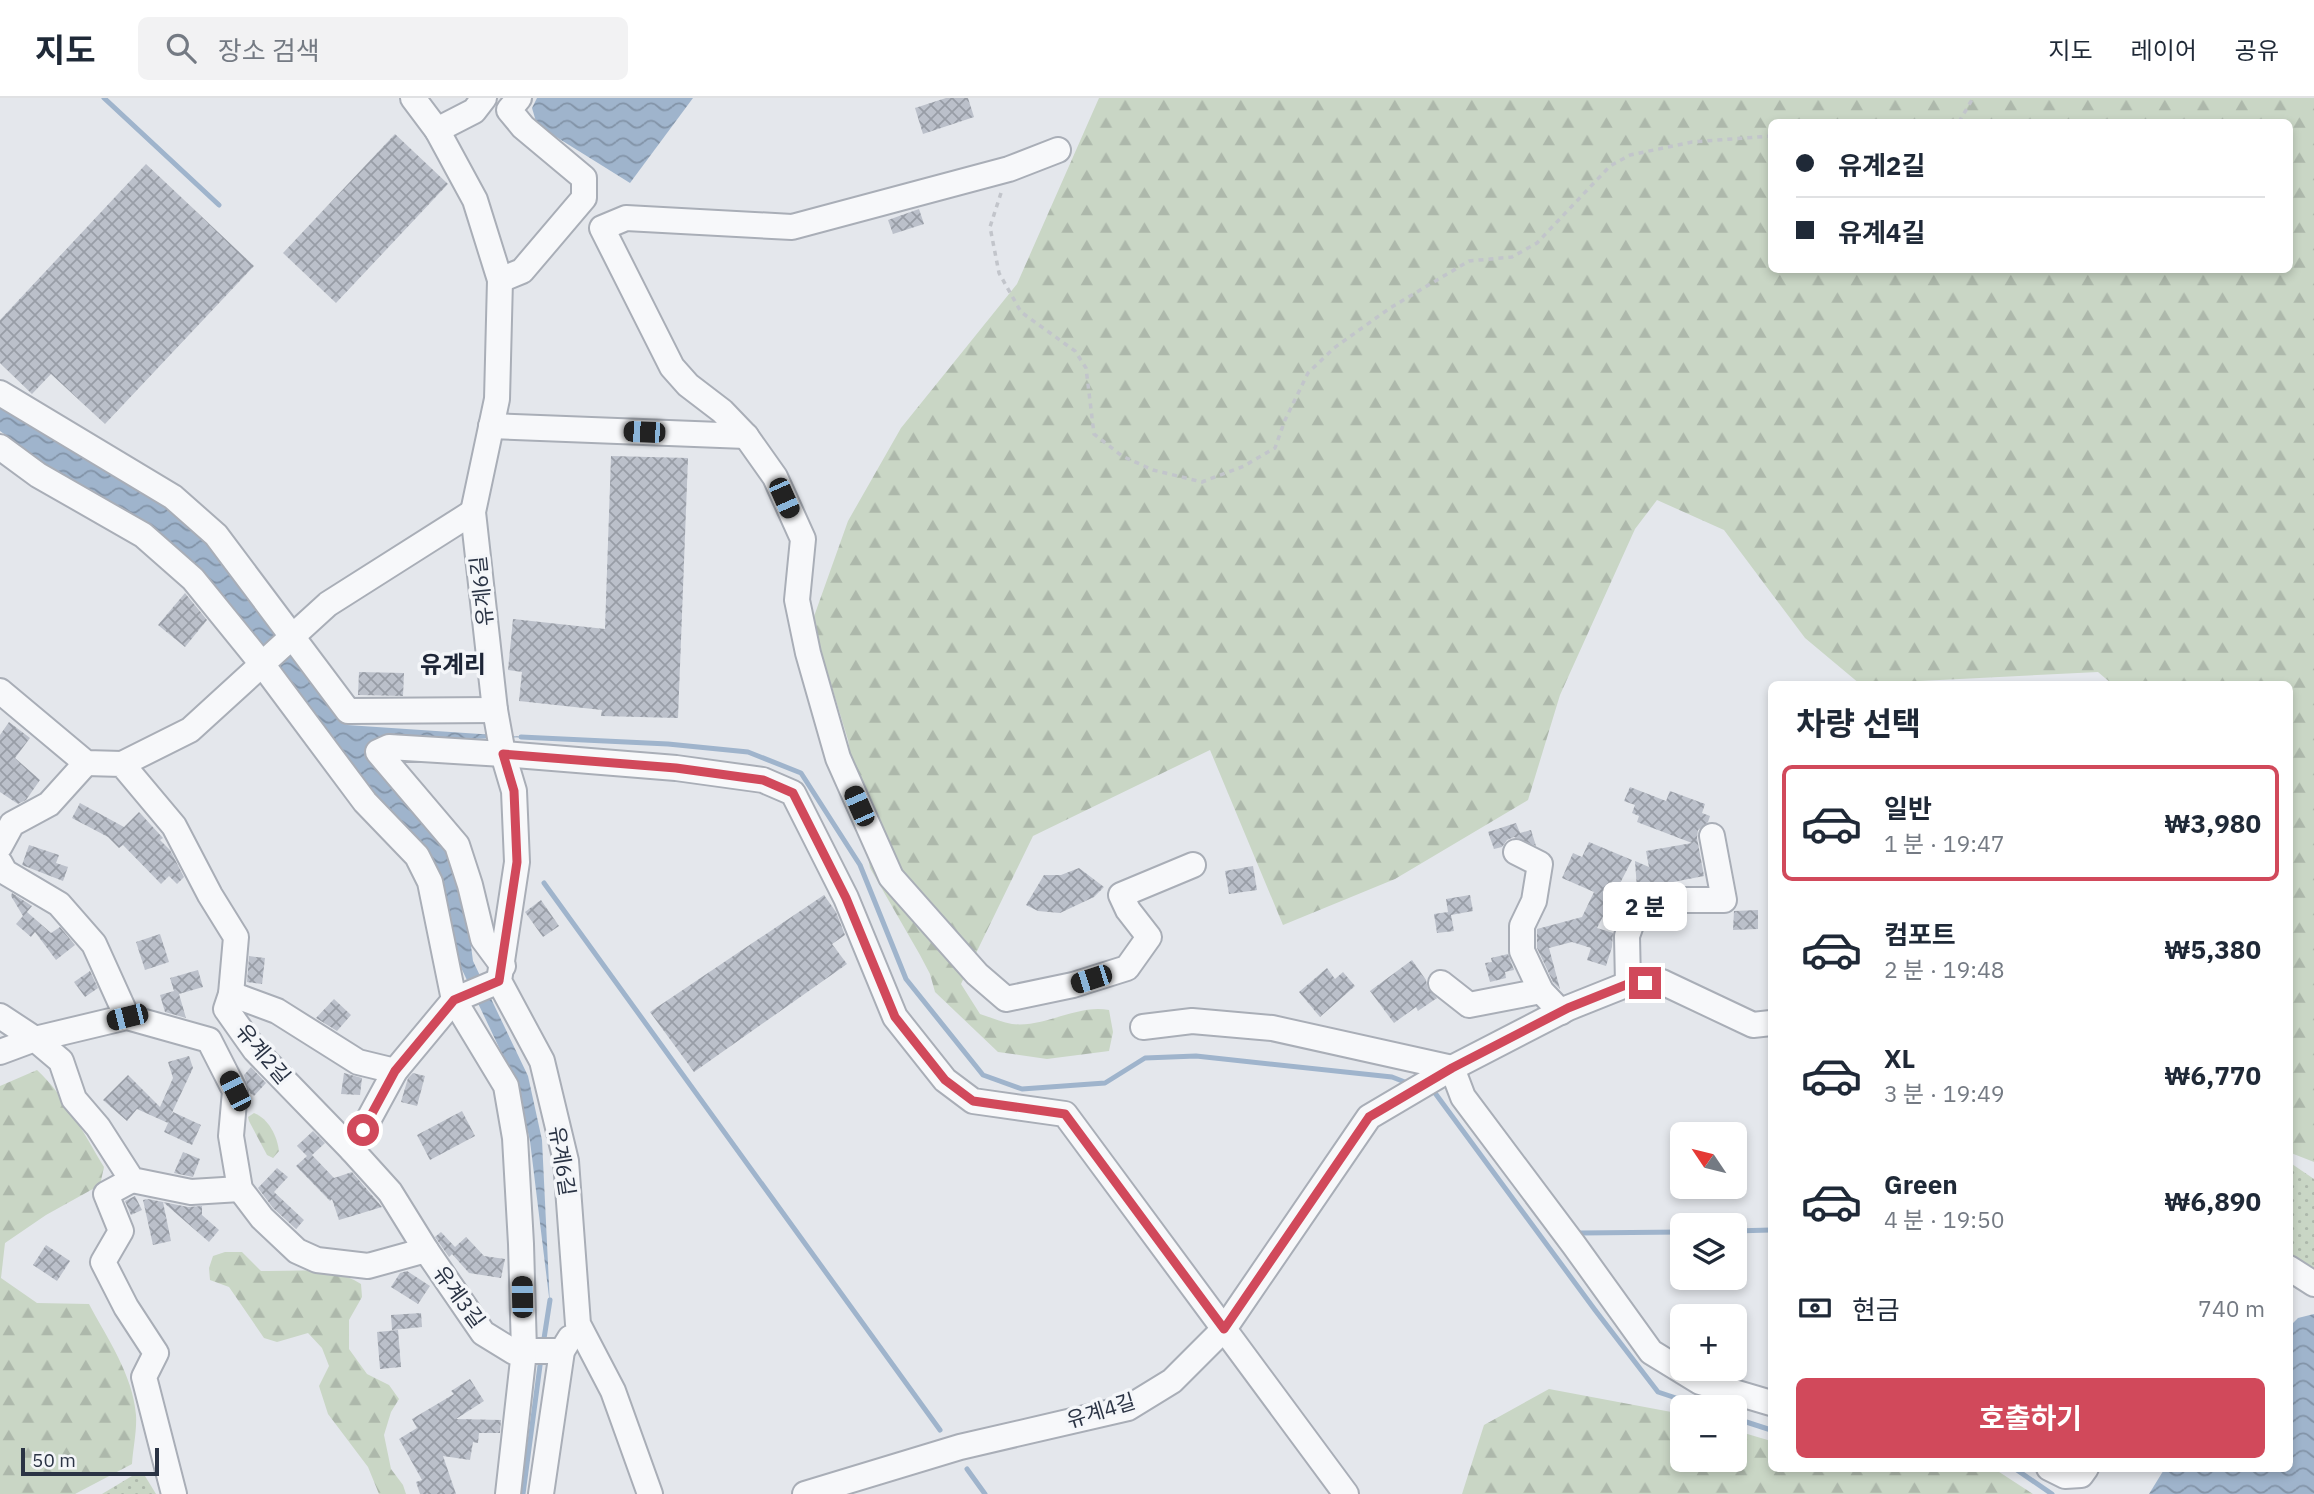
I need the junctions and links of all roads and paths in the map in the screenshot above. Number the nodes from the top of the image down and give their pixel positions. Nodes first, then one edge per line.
1 (413, 98) edge
2 (484, 98) edge
3 (519, 98) edge
4 (1973, 98) edge
5 (1961, 119) edge
6 (438, 130) junction
7 (1768, 136) edge
8 (1058, 150) dead end
9 (1009, 169) junction
10 (500, 280) junction
11 (0, 393) edge
12 (491, 426) junction
13 (746, 436) junction
14 (0, 447) edge
15 (473, 512) junction
16 (293, 636) junction
17 (262, 664) junction
18 (0, 691) edge
19 (495, 710) junction
20 (503, 754) junction
21 (86, 763) junction
22 (122, 764) junction
23 (1712, 836) dead end
24 (0, 846) edge
25 (1516, 852) dead end
26 (0, 863) edge
27 (1193, 865) dead end
28 (501, 973) junction
29 (1441, 984) dead end
30 (1628, 984) junction
31 (1541, 991) junction
32 (454, 1000) junction
33 (228, 1001) junction
34 (1561, 1012) junction
35 (0, 1016) edge
36 (127, 1017) junction
37 (1768, 1023) edge
38 (1143, 1027) dead end
39 (35, 1040) junction
40 (209, 1040) junction
41 (0, 1052) edge
42 (1452, 1068) junction
43 (395, 1071) junction
44 (352, 1150) junction
45 (132, 1180) junction
46 (240, 1189) junction
47 (426, 1250) junction
48 (2293, 1271) edge
49 (2314, 1284) edge
50 (578, 1324) junction
51 (1224, 1329) junction
52 (524, 1351) junction
53 (562, 1351) junction
54 (1768, 1402) edge
55 (2057, 1472) edge
56 (2083, 1472) edge
57 (174, 1494) edge
58 (508, 1494) edge
59 (541, 1494) edge
60 (650, 1494) edge
61 (805, 1494) edge
62 (1346, 1494) edge

1 - 6 street, 유계6길
2 - 6 street
3 - 10 street
4 - 5 path
6 - 10 street, 유계6길
7 - 9 path
8 - 9 street
9 - 13 street
10 - 12 street, 유계6길
11 - 16 street
12 - 13 street
12 - 15 street, 유계6길
13 - 27 street
14 - 17 street
15 - 16 street
15 - 19 street, 유계6길
16 - 17 street
16 - 19 street
17 - 22 street
17 - 32 street
18 - 21 street
19 - 20 street, 유계6길
20 - 28 street, 유계6길
20 - 28 street
20 - 51 street
21 - 22 street
21 - 24 street
22 - 33 street, 유계2길
23 - 30 street
25 - 31 street
26 - 36 street
28 - 32 street
28 - 50 street, 유계6길
29 - 31 street
30 - 34 street, 유계4길
30 - 37 street, 유계4길
31 - 34 street
32 - 43 street
32 - 52 street
33 - 40 street
33 - 43 street
33 - 44 street, 유계2길
34 - 42 street, 유계4길
35 - 39 street
36 - 39 street
36 - 40 street
38 - 42 street
39 - 41 street
39 - 45 street
40 - 46 street, 유계3길
42 - 51 street, 유계4길
42 - 54 street
43 - 44 street
44 - 47 street, 유계2길
45 - 46 street
45 - 57 street
46 - 47 street, 유계3길
47 - 52 street, 유계3길
48 - 49 street
50 - 53 street
50 - 60 street, 유계6길
51 - 61 street, 유계4길
51 - 62 street
52 - 53 street
52 - 58 street
53 - 59 street
55 - 56 street

